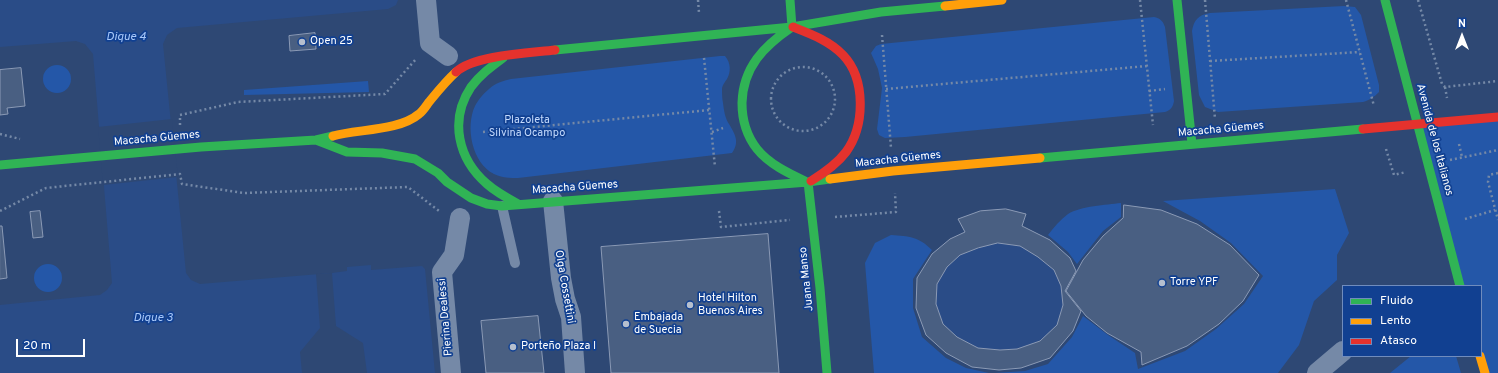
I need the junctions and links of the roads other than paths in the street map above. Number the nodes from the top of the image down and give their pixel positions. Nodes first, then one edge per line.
1 (426, 0) edge
2 (790, 0) edge
3 (1002, 0) edge
4 (1177, 0) edge
5 (1385, 0) edge
6 (792, 27) junction
7 (507, 55) junction
8 (448, 56) dead end
9 (1498, 116) edge
10 (1417, 125) junction
11 (316, 140) junction
12 (1192, 144) junction
13 (0, 165) edge
14 (808, 182) junction
15 (553, 201) junction
16 (518, 204) junction
17 (502, 206) junction
18 (459, 222) road end
19 (515, 263) dead end
20 (1460, 285) edge
21 (1342, 352) edge
22 (1480, 357) edge
23 (451, 373) edge
24 (575, 373) edge
25 (827, 373) edge
26 (1317, 373) edge
27 (1485, 373) edge

1 - 8 street
2 - 6 main road
3 - 6 main road, Macacha Güemes
4 - 12 main road
5 - 10 main road, Avenida de los Italianos
6 - 7 main road, Macacha Güemes
6 - 14 main road
6 - 14 main road
7 - 11 main road, Macacha Güemes
7 - 16 main road
9 - 10 main road, Macacha Güemes
10 - 12 main road, Macacha Güemes
10 - 20 main road, Avenida de los Italianos
11 - 13 main road, Macacha Güemes
11 - 17 main road, Macacha Güemes
12 - 14 main road, Macacha Güemes
14 - 15 main road, Macacha Güemes
14 - 25 main road, Juana Manso
15 - 16 main road, Macacha Güemes
15 - 24 street, Olga Cossettini
16 - 17 main road, Macacha Güemes
17 - 19 lane
18 - 23 street, Pierina Dealessi
21 - 26 street
22 - 27 main road

